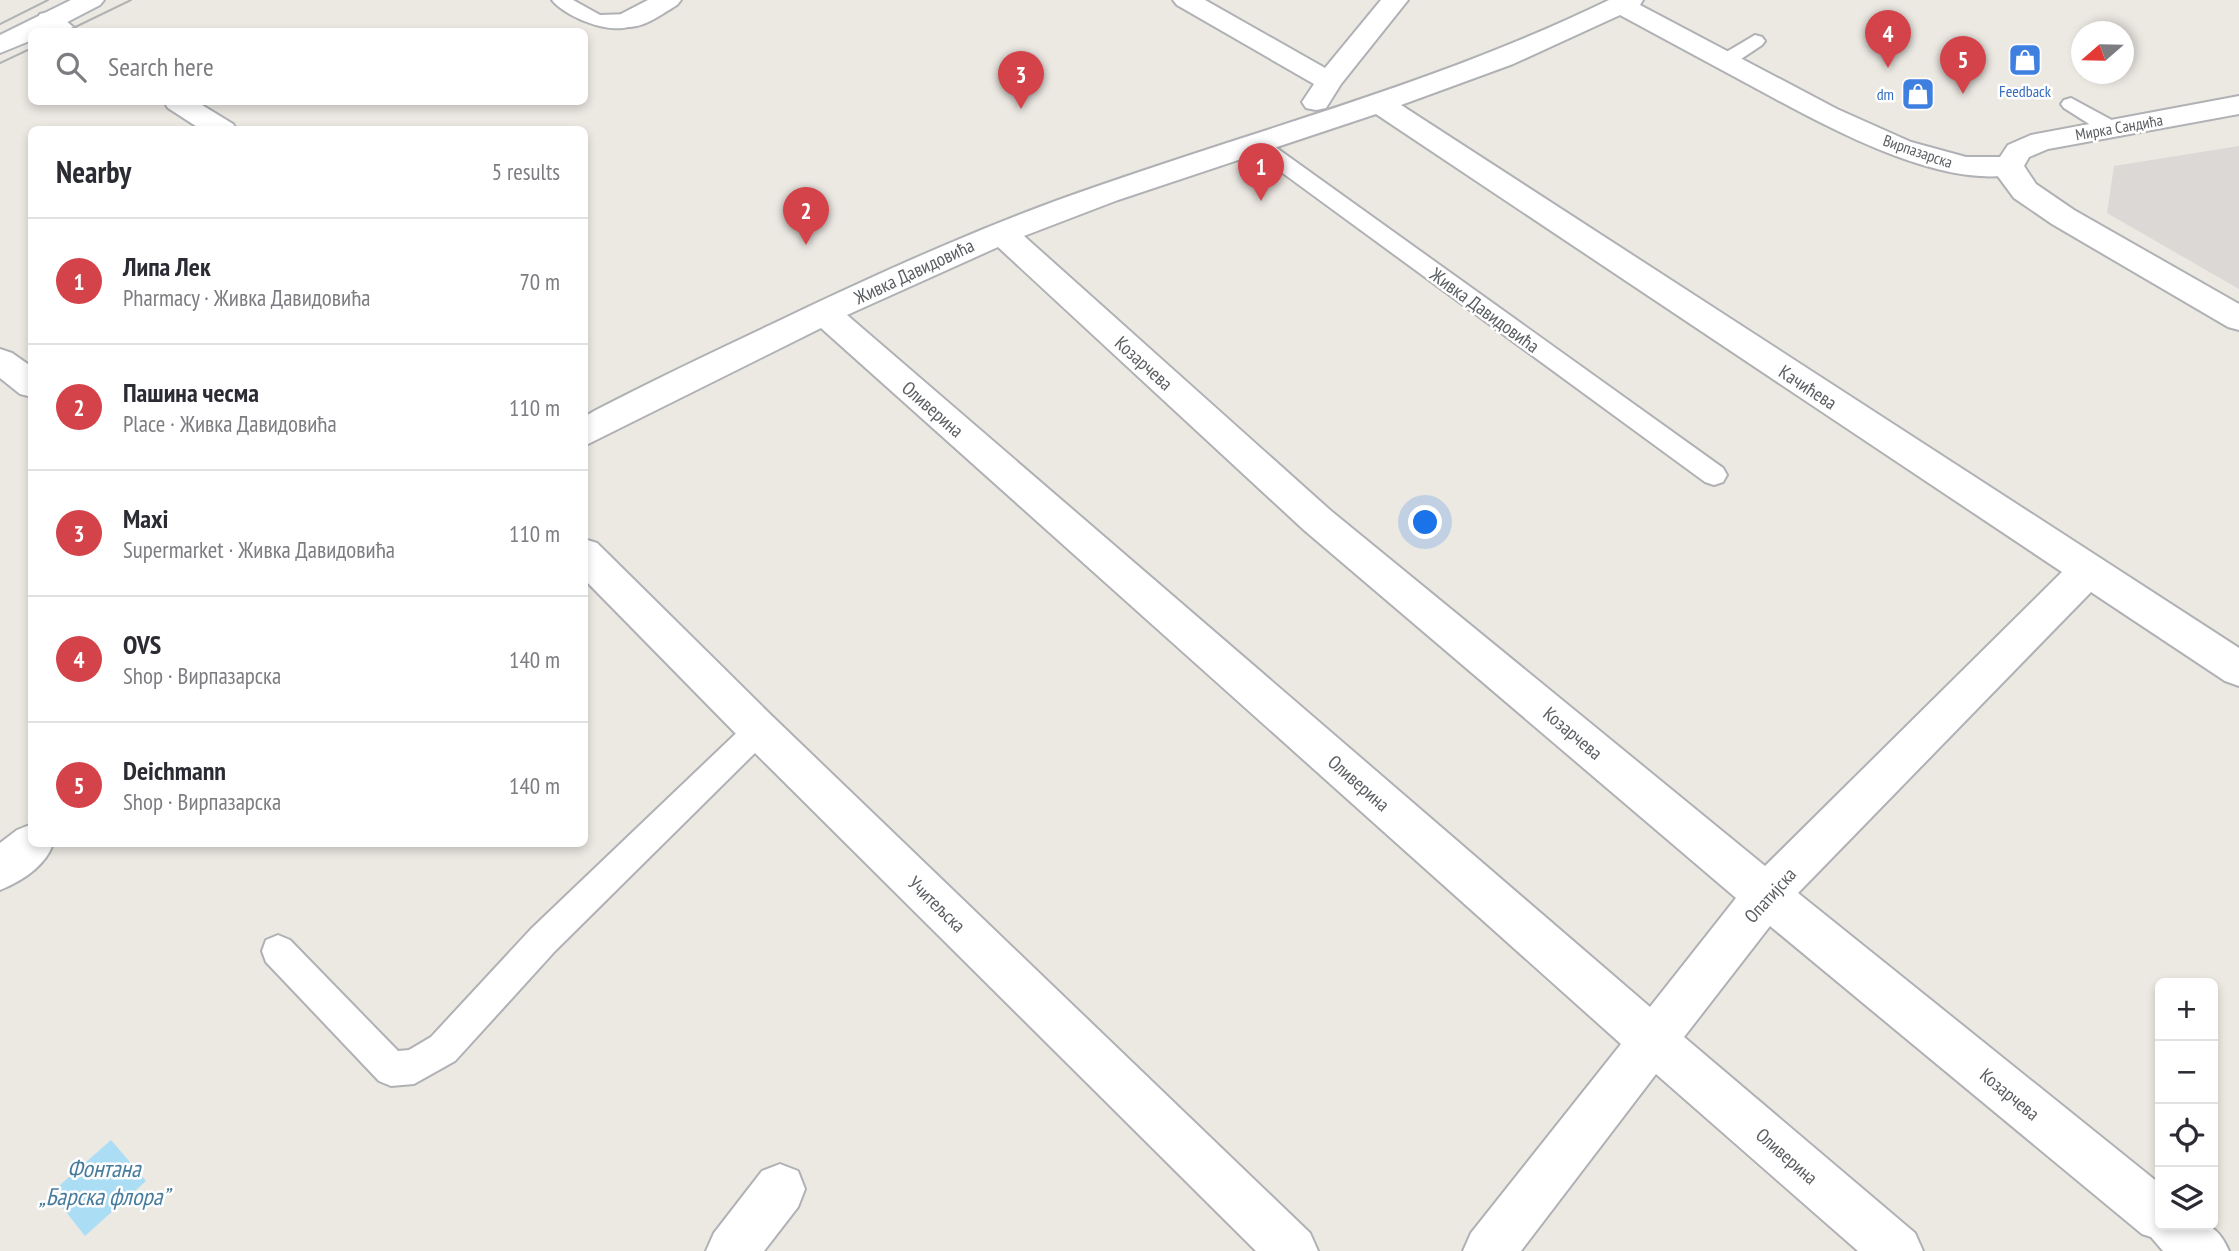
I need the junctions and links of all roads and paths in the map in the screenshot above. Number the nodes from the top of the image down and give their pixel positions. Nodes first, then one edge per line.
1 (91, 0) edge
2 (561, 0) edge
3 (668, 0) edge
4 (1186, 0) edge
5 (1395, 0) edge
6 (1626, 2) edge
7 (631, 20) joint
8 (58, 26) edge
9 (28, 36) edge
10 (1755, 41) dead end
11 (0, 45) edge
12 (1725, 61) junction
13 (1329, 81) junction
14 (1378, 103) junction
15 (2071, 104) dead end
16 (183, 105) edge
17 (2239, 106) edge
18 (1322, 123) junction
19 (217, 126) edge
20 (2112, 129) junction
21 (1257, 145) junction
22 (2009, 166) junction
23 (1001, 232) junction
24 (824, 313) junction
25 (2239, 319) edge
26 (588, 431) edge
27 (1714, 475) dead end
28 (588, 558) edge
29 (2088, 571) junction
30 (2239, 669) edge
31 (760, 730) junction
32 (28, 847) edge
33 (0, 869) edge
34 (1766, 895) junction
35 (278, 951) dead end
36 (1652, 1040) junction
37 (780, 1189) dead end
38 (2155, 1212) edge
39 (2177, 1230) edge
40 (732, 1251) edge
41 (1292, 1251) edge
42 (1489, 1251) edge
43 (1897, 1251) edge
44 (2203, 1251) edge

1 - 8 street
2 - 7 lane
3 - 7 street
4 - 13 street
5 - 13 street
6 - 12 street, Вирпазарска
6 - 14 street, Живка Давидовића
9 - 11 street
10 - 12 lane
12 - 22 street, Вирпазарска
13 - 18 street
14 - 18 street, Живка Давидовића
14 - 29 street, Качићева
15 - 20 lane
16 - 19 street
17 - 20 street, Мирка Сандића
18 - 21 street, Живка Давидовића
20 - 22 street, Мирка Сандића
21 - 23 street, Живка Давидовића
21 - 27 lane, Живка Давидовића
22 - 25 street
23 - 24 street, Живка Давидовића
23 - 34 street, Козарчева
24 - 26 street, Живка Давидовића
24 - 36 street, Оливерина
28 - 31 street, Учитељска
29 - 30 street, Качићева
29 - 34 street, Опатијска
31 - 35 lane
31 - 41 street, Учитељска
32 - 33 street
34 - 36 street, Опатијска
34 - 38 street, Козарчева
36 - 42 street, Опатијска
36 - 43 street, Оливерина
37 - 40 street
39 - 44 street

